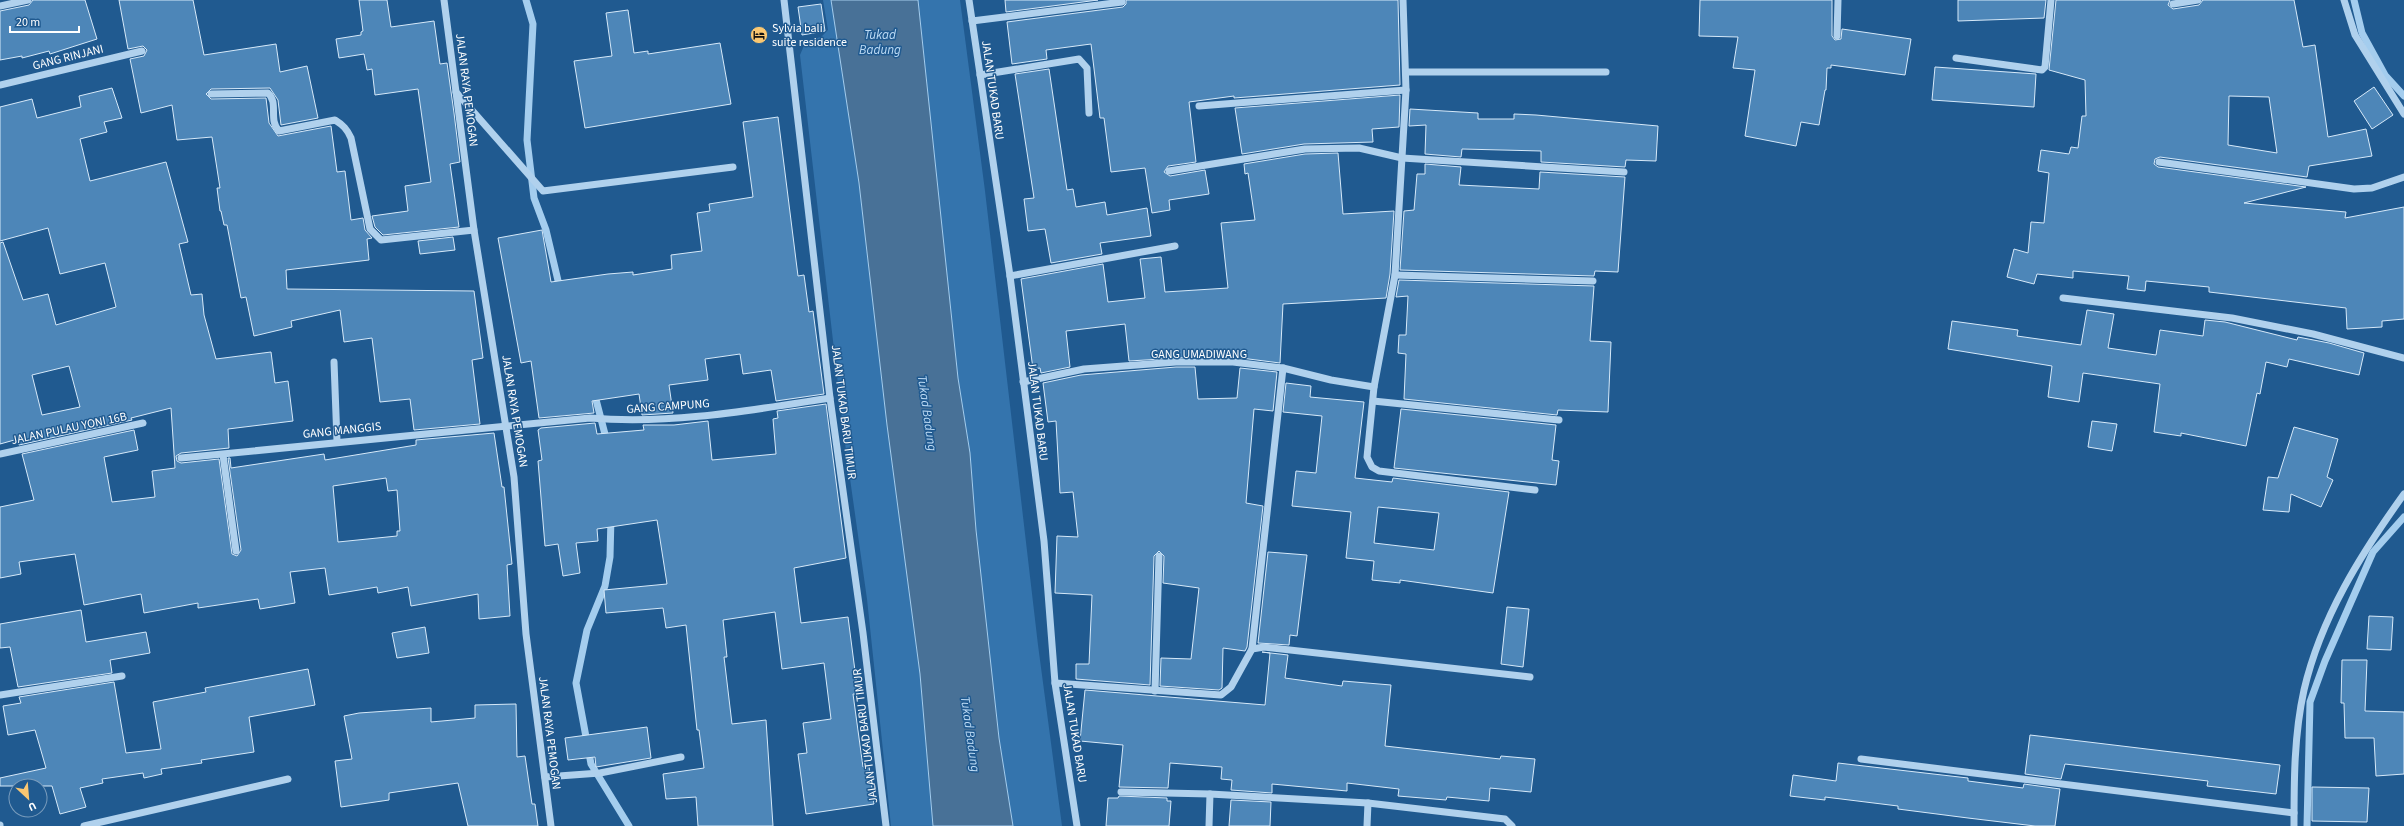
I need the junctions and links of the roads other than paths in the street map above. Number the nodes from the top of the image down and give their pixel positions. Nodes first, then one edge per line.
1 (28, 0) edge
2 (444, 0) edge
3 (784, 0) edge
4 (969, 0) edge
5 (1403, 0) edge
6 (1838, 0) edge
7 (2051, 0) edge
8 (2198, 0) edge
9 (2344, 0) edge
10 (1122, 2) dead end
11 (2173, 4) dead end
12 (0, 6) edge
13 (972, 21) junction
14 (1837, 36) dead end
15 (142, 51) dead end
16 (1956, 58) dead end
17 (1406, 72) junction
18 (1606, 72) dead end
19 (980, 75) junction
20 (0, 85) edge
21 (1406, 90) junction
22 (456, 91) junction
23 (210, 94) dead end
24 (1199, 106) dead end
25 (1089, 113) dead end
26 (2404, 114) edge
27 (1402, 158) junction
28 (2159, 162) dead end
29 (733, 167) dead end
30 (1169, 171) dead end
31 (1624, 172) dead end
32 (2404, 177) edge
33 (474, 230) junction
34 (1175, 246) dead end
35 (1396, 275) junction
36 (1010, 276) junction
37 (1593, 281) dead end
38 (2063, 298) dead end
39 (2404, 358) edge
40 (334, 362) dead end
41 (1283, 368) junction
42 (1023, 382) junction
43 (1374, 387) junction
44 (830, 398) junction
45 (1373, 400) junction
46 (1559, 420) dead end
47 (142, 423) dead end
48 (506, 427) junction
49 (337, 441) junction
50 (0, 454) edge
51 (224, 455) junction
52 (181, 458) dead end
53 (1535, 490) dead end
54 (2404, 494) edge
55 (236, 551) dead end
56 (1159, 556) dead end
57 (1252, 649) junction
58 (122, 676) dead end
59 (1530, 677) dead end
60 (1056, 683) junction
61 (1155, 691) junction
62 (0, 695) edge
63 (681, 757) dead end
64 (1861, 759) dead end
65 (545, 777) junction
66 (288, 779) dead end
67 (1121, 792) dead end
68 (1210, 794) junction
69 (1368, 803) junction
70 (2294, 812) junction
71 (84, 826) edge
72 (551, 826) edge
73 (886, 826) edge
74 (1077, 826) edge
75 (1209, 826) edge
76 (1367, 826) edge
77 (1512, 826) edge
78 (2294, 826) edge

1 - 12 street
2 - 22 street, JALAN RAYA PEMOGAN
3 - 44 street, JALAN TUKAD BARU TIMUR
4 - 13 street, JALAN TUKAD BARU
5 - 17 street
6 - 14 street
7 - 16 street
8 - 11 street
9 - 26 street
10 - 13 street
13 - 19 street, JALAN TUKAD BARU
15 - 20 street, GANG RINJANI
17 - 18 street
17 - 21 street
19 - 25 street
19 - 36 street, JALAN TUKAD BARU
21 - 24 street
21 - 27 street
22 - 29 street
22 - 33 street, JALAN RAYA PEMOGAN
23 - 33 street
27 - 30 street
27 - 31 street
27 - 35 street
28 - 32 street
33 - 48 street, JALAN RAYA PEMOGAN
34 - 36 street
35 - 37 street
35 - 43 street
36 - 42 street, JALAN TUKAD BARU
38 - 39 street
40 - 49 street
41 - 42 street, GANG UMADIWANG
41 - 43 street, GANG UMADIWANG
41 - 57 street
42 - 60 street, JALAN TUKAD BARU
43 - 45 street
44 - 48 street, GANG CAMPUNG
44 - 73 street, JALAN TUKAD BARU TIMUR
45 - 46 street
45 - 53 street
47 - 50 street, JALAN PULAU YONI 16B
48 - 49 street, GANG MANGGIS
48 - 65 street, JALAN RAYA PEMOGAN
49 - 51 street, GANG MANGGIS
51 - 52 street, GANG MANGGIS
51 - 55 street
54 - 70 street
56 - 61 street
57 - 59 street
57 - 61 street
58 - 62 street
60 - 61 street
60 - 74 street, JALAN TUKAD BARU
63 - 65 street
64 - 70 street
65 - 72 street, JALAN RAYA PEMOGAN
66 - 71 street
67 - 68 street
68 - 69 street
68 - 75 street
69 - 76 street
69 - 77 street
70 - 78 street

